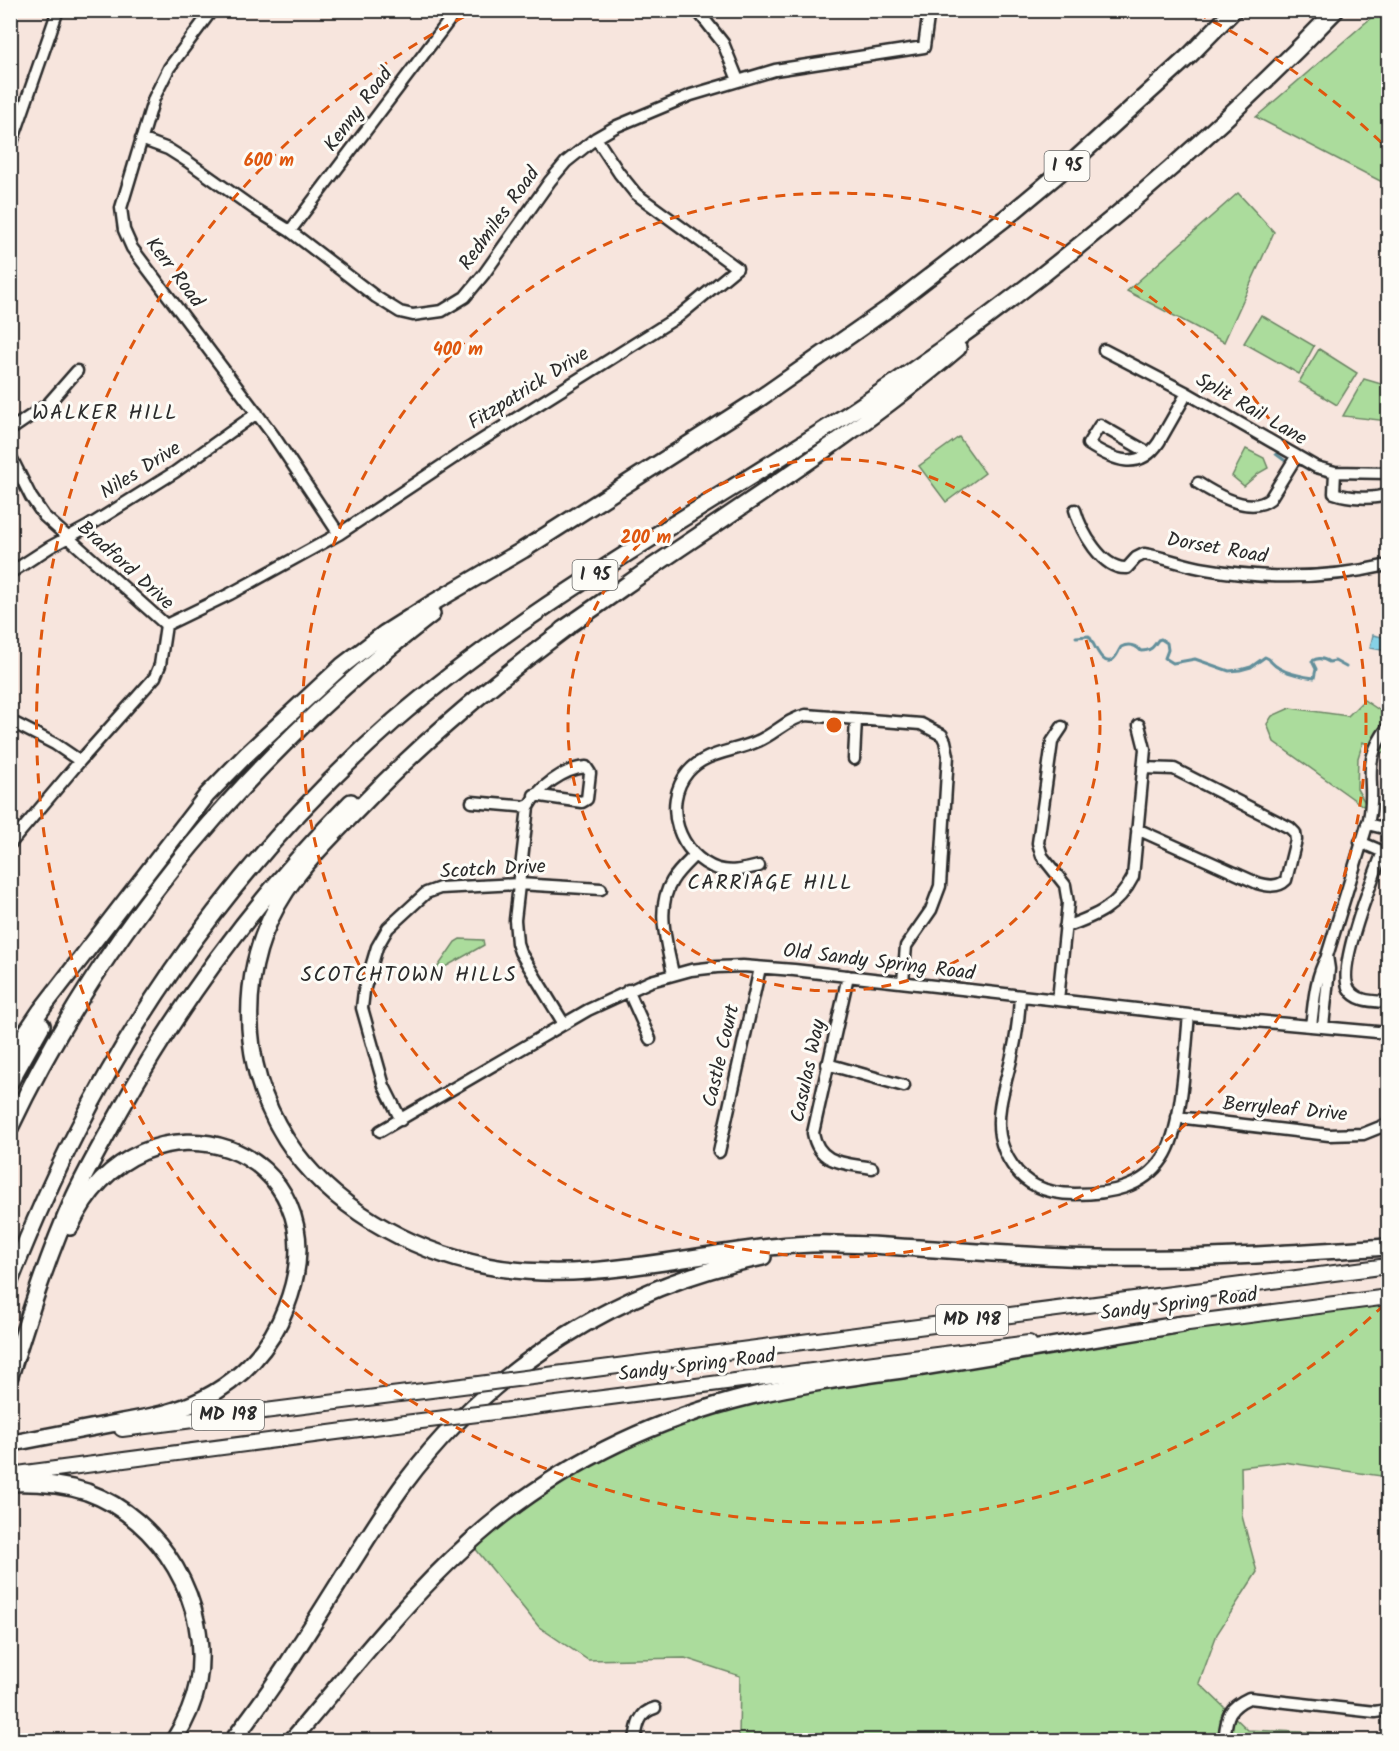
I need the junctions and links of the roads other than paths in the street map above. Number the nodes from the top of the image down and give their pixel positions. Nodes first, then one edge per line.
1 (58, 10) edge
2 (212, 10) edge
3 (457, 10) edge
4 (697, 10) edge
5 (929, 10) edge
6 (1234, 10) edge
7 (1336, 10) edge
8 (738, 80) junction
9 (596, 138) junction
10 (141, 139) junction
11 (10, 148) edge
12 (290, 231) junction
13 (1038, 277) junction
14 (1104, 350) dead end
15 (76, 371) dead end
16 (1187, 393) junction
17 (257, 413) junction
18 (10, 430) edge
19 (1149, 453) junction
20 (10, 455) edge
21 (1296, 457) junction
22 (1335, 471) junction
23 (1389, 472) edge
24 (1198, 483) dead end
25 (1389, 491) edge
26 (1075, 510) dead end
27 (339, 534) junction
28 (68, 538) junction
29 (523, 550) junction
30 (1389, 565) edge
31 (10, 573) edge
32 (166, 625) junction
33 (569, 626) junction
34 (856, 718) junction
35 (16, 724) dead end
36 (1139, 725) dead end
37 (1062, 727) dead end
38 (1389, 727) edge
39 (854, 759) dead end
40 (80, 761) junction
41 (1143, 768) junction
42 (534, 795) junction
43 (472, 802) dead end
44 (528, 807) junction
45 (1367, 824) junction
46 (1137, 829) junction
47 (1389, 829) edge
48 (1360, 842) junction
49 (10, 844) edge
50 (1386, 853) edge
51 (695, 855) junction
52 (759, 866) dead end
53 (519, 884) junction
54 (601, 889) dead end
55 (122, 905) junction
56 (1065, 927) junction
57 (1327, 957) junction
58 (1348, 959) junction
59 (760, 968) junction
60 (673, 974) junction
61 (848, 976) junction
62 (903, 982) junction
63 (628, 990) junction
64 (1020, 997) junction
65 (1058, 1000) junction
66 (1386, 1002) dead end
67 (1188, 1015) junction
68 (564, 1024) junction
69 (1311, 1026) junction
70 (1323, 1027) junction
71 (1389, 1033) edge
72 (650, 1039) dead end
73 (10, 1056) edge
74 (827, 1064) junction
75 (10, 1082) edge
76 (904, 1086) dead end
77 (1177, 1117) junction
78 (401, 1120) junction
79 (1389, 1124) edge
80 (10, 1128) edge
81 (380, 1131) dead end
82 (719, 1152) dead end
83 (872, 1168) dead end
84 (888, 1246) junction
85 (1389, 1247) edge
86 (1389, 1266) edge
87 (10, 1281) edge
88 (1389, 1297) edge
89 (1183, 1324) junction
90 (10, 1377) edge
91 (14, 1442) edge
92 (10, 1475) edge
93 (10, 1483) edge
94 (1389, 1707) edge
95 (655, 1708) dead end
96 (174, 1740) edge
97 (233, 1740) edge
98 (292, 1740) edge
99 (635, 1740) edge
100 (1224, 1740) edge

1 - 11 street
2 - 10 street, Kerr Road
3 - 12 street, Kenny Road
4 - 8 street
5 - 8 street, Redmiles Road
6 - 29 highway, I 95
7 - 13 highway, I 95
8 - 9 street, Redmiles Road
9 - 12 street, Redmiles Road
9 - 27 street, Fitzpatrick Drive
10 - 12 street, Redmiles Road
10 - 17 street, Kerr Road
13 - 33 highway
13 - 87 highway, I 95
14 - 16 street, Split Rail Lane
15 - 18 street
16 - 19 street
16 - 21 street, Split Rail Lane
17 - 27 street, Kerr Road
17 - 28 street, Niles Drive
19 - 19 street
20 - 28 street, Bradford Drive
21 - 22 street, Split Rail Lane
21 - 24 street
22 - 23 street, Split Rail Lane
22 - 25 street
26 - 30 street, Dorset Road
27 - 32 street, Fitzpatrick Drive
28 - 31 street, Niles Drive
28 - 32 street, Bradford Drive
29 - 55 highway
29 - 80 highway, I 95
32 - 40 street, Bradford Drive
33 - 84 highway
33 - 90 highway
34 - 39 street
34 - 51 street
34 - 62 street
35 - 40 street
36 - 41 street
37 - 56 street
38 - 45 street
40 - 49 street, Bradford Drive
41 - 46 street
41 - 46 street
42 - 42 street
42 - 44 street
43 - 44 street
44 - 53 street
45 - 47 street
45 - 48 street
46 - 56 street
48 - 50 street
48 - 57 street
50 - 58 street
51 - 52 street
51 - 60 street
53 - 54 street, Scotch Drive
53 - 68 street
53 - 78 street, Scotch Drive
55 - 73 highway
55 - 75 highway
56 - 65 street
57 - 58 street
57 - 69 street
57 - 70 street
58 - 66 street
59 - 60 street, Old Sandy Spring Road
59 - 61 street, Old Sandy Spring Road
59 - 82 street, Castle Court
60 - 63 street, Old Sandy Spring Road
61 - 62 street, Old Sandy Spring Road
61 - 74 street, Casulas Way
62 - 64 street, Old Sandy Spring Road
63 - 68 street, Old Sandy Spring Road
63 - 72 street
64 - 65 street, Old Sandy Spring Road
64 - 77 street
65 - 67 street, Old Sandy Spring Road
67 - 69 street, Old Sandy Spring Road
67 - 77 street
68 - 78 street, Old Sandy Spring Road
69 - 70 street, Old Sandy Spring Road
70 - 71 street, Old Sandy Spring Road
74 - 76 street
74 - 83 street, Casulas Way
77 - 79 street, Berryleaf Drive
78 - 81 street, Old Sandy Spring Road
84 - 85 highway
84 - 97 highway
86 - 91 main road, Sandy Spring Road / MD 198, bridge
88 - 89 main road, Sandy Spring Road / MD 198
89 - 92 main road, Sandy Spring Road / MD 198, bridge
89 - 98 highway
90 - 91 highway
93 - 96 highway
94 - 100 street
95 - 99 street

